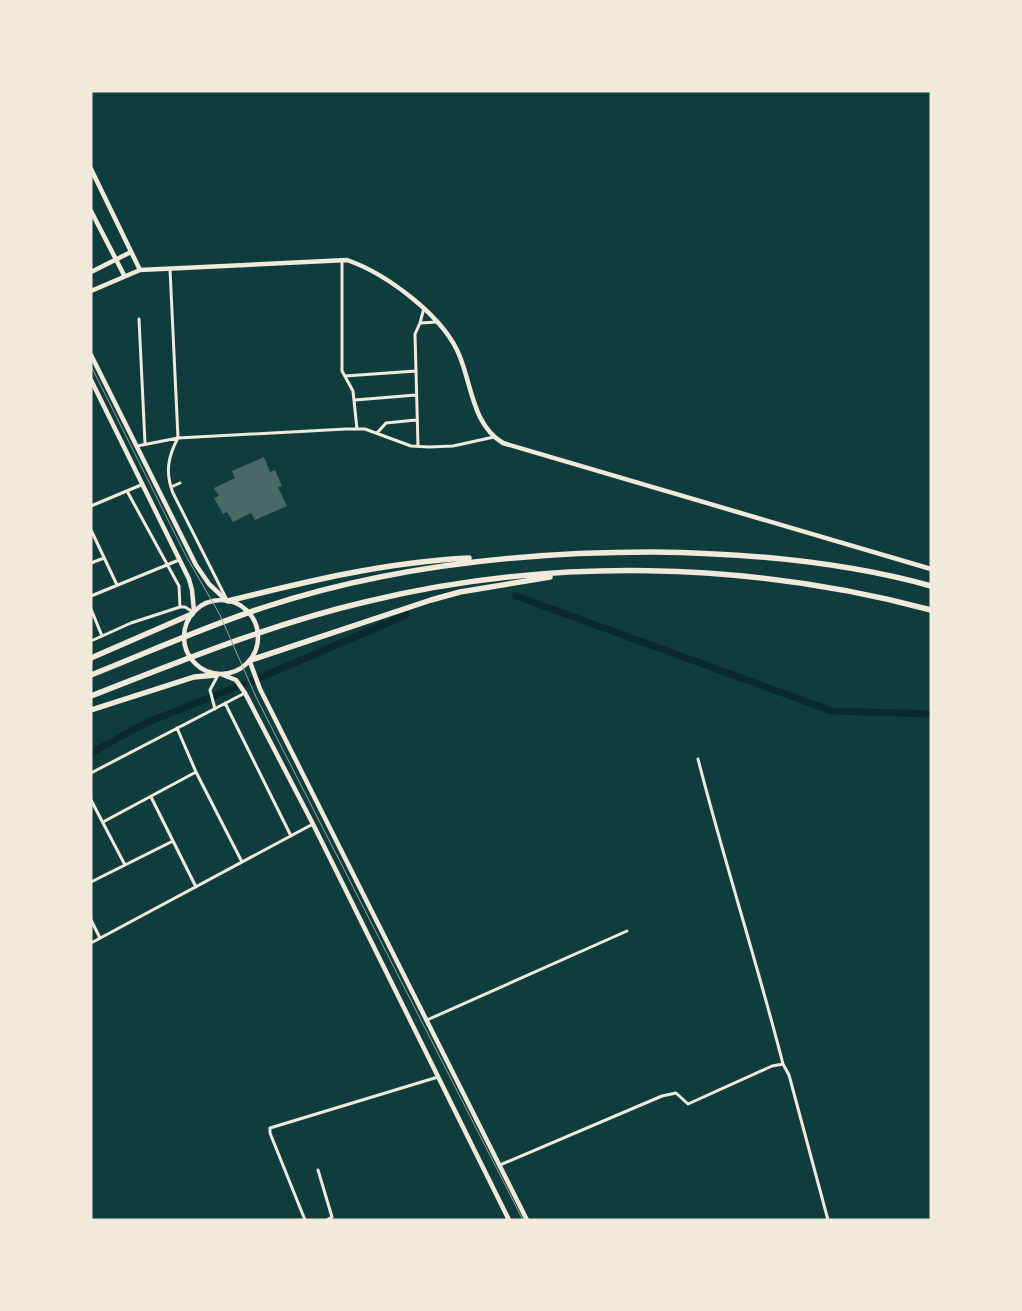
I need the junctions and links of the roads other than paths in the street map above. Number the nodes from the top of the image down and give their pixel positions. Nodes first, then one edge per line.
1 (91, 169) edge
2 (91, 211) edge
3 (132, 252) junction
4 (116, 260) junction
5 (342, 260) junction
6 (170, 269) junction
7 (140, 270) junction
8 (91, 272) edge
9 (124, 276) junction
10 (91, 291) edge
11 (424, 308) junction
12 (140, 319) dead end
13 (437, 322) junction
14 (420, 323) junction
15 (91, 354) edge
16 (416, 371) junction
17 (344, 376) junction
18 (91, 380) edge
19 (416, 396) junction
20 (355, 400) junction
21 (416, 420) junction
22 (357, 429) junction
23 (377, 433) junction
24 (494, 437) junction
25 (178, 438) junction
26 (146, 443) junction
27 (138, 446) junction
28 (418, 446) junction
29 (180, 483) dead end
30 (141, 485) junction
31 (171, 487) junction
32 (127, 491) junction
33 (91, 506) edge
34 (91, 530) edge
35 (538, 555) junction
36 (104, 558) junction
37 (179, 560) junction
38 (91, 563) edge
39 (168, 564) junction
40 (931, 569) edge
41 (588, 571) junction
42 (117, 585) junction
43 (931, 586) edge
44 (91, 596) edge
45 (227, 600) junction
46 (180, 607) junction
47 (91, 609) edge
48 (931, 610) edge
49 (193, 612) junction
50 (102, 636) junction
51 (91, 641) edge
52 (91, 658) edge
53 (251, 661) junction
54 (91, 675) edge
55 (219, 675) junction
56 (245, 693) junction
57 (91, 696) edge
58 (225, 703) junction
59 (215, 709) junction
60 (91, 710) edge
61 (177, 728) junction
62 (698, 759) dead end
63 (196, 772) junction
64 (91, 773) edge
65 (151, 797) junction
66 (91, 800) edge
67 (103, 822) junction
68 (313, 824) junction
69 (291, 836) junction
70 (173, 840) junction
71 (242, 862) junction
72 (125, 865) junction
73 (91, 882) edge
74 (196, 887) junction
75 (91, 920) edge
76 (626, 931) dead end
77 (100, 938) junction
78 (91, 943) edge
79 (427, 1020) junction
80 (783, 1064) junction
81 (438, 1077) junction
82 (500, 1165) junction
83 (318, 1170) dead end
84 (305, 1220) edge
85 (327, 1220) edge
86 (509, 1220) edge
87 (528, 1220) edge
88 (828, 1220) edge

1 - 3 main road
2 - 4 main road
3 - 4 main road
3 - 7 main road
4 - 8 main road
4 - 9 main road
5 - 6 main road
5 - 11 main road
5 - 17 street
6 - 7 main road
6 - 25 street
7 - 9 main road
9 - 10 main road
11 - 13 main road
11 - 14 street
12 - 26 street
13 - 14 street
13 - 24 main road
14 - 16 street
15 - 27 main road
16 - 17 street
16 - 19 street
17 - 20 street
18 - 30 main road
19 - 20 street
19 - 21 street
20 - 22 street
21 - 23 street
21 - 28 street
22 - 23 street
22 - 25 street
23 - 28 street
24 - 28 street
24 - 40 main road
25 - 26 street
25 - 31 street
26 - 27 street
27 - 45 main road
29 - 31 street
30 - 32 street
30 - 37 main road
31 - 45 street
32 - 33 street
32 - 39 street
34 - 36 street
35 - 43 highway
35 - 45 highway
35 - 54 highway
36 - 38 street
36 - 42 street
37 - 39 street
37 - 49 main road
39 - 42 street
39 - 46 street
41 - 48 highway
41 - 53 highway
41 - 57 highway
42 - 44 street
45 - 49 main road
45 - 53 main road
46 - 49 street
46 - 50 street
47 - 50 street
49 - 52 highway
49 - 55 main road
50 - 51 street
53 - 55 main road
53 - 79 main road
55 - 56 main road
55 - 59 street
55 - 60 highway
56 - 58 street
56 - 68 main road
58 - 59 street
58 - 69 street
59 - 61 street
61 - 63 street
61 - 64 street
62 - 80 street
63 - 65 street
63 - 71 street
65 - 67 street
65 - 70 street
66 - 67 street
67 - 72 street
68 - 69 street
68 - 81 main road
69 - 71 street
70 - 72 street
70 - 74 street
71 - 74 street
72 - 73 street
74 - 77 street
75 - 77 street
76 - 79 street
77 - 78 street
79 - 82 main road
80 - 82 street
80 - 88 street
81 - 84 street
81 - 86 main road
82 - 87 main road
83 - 85 street

